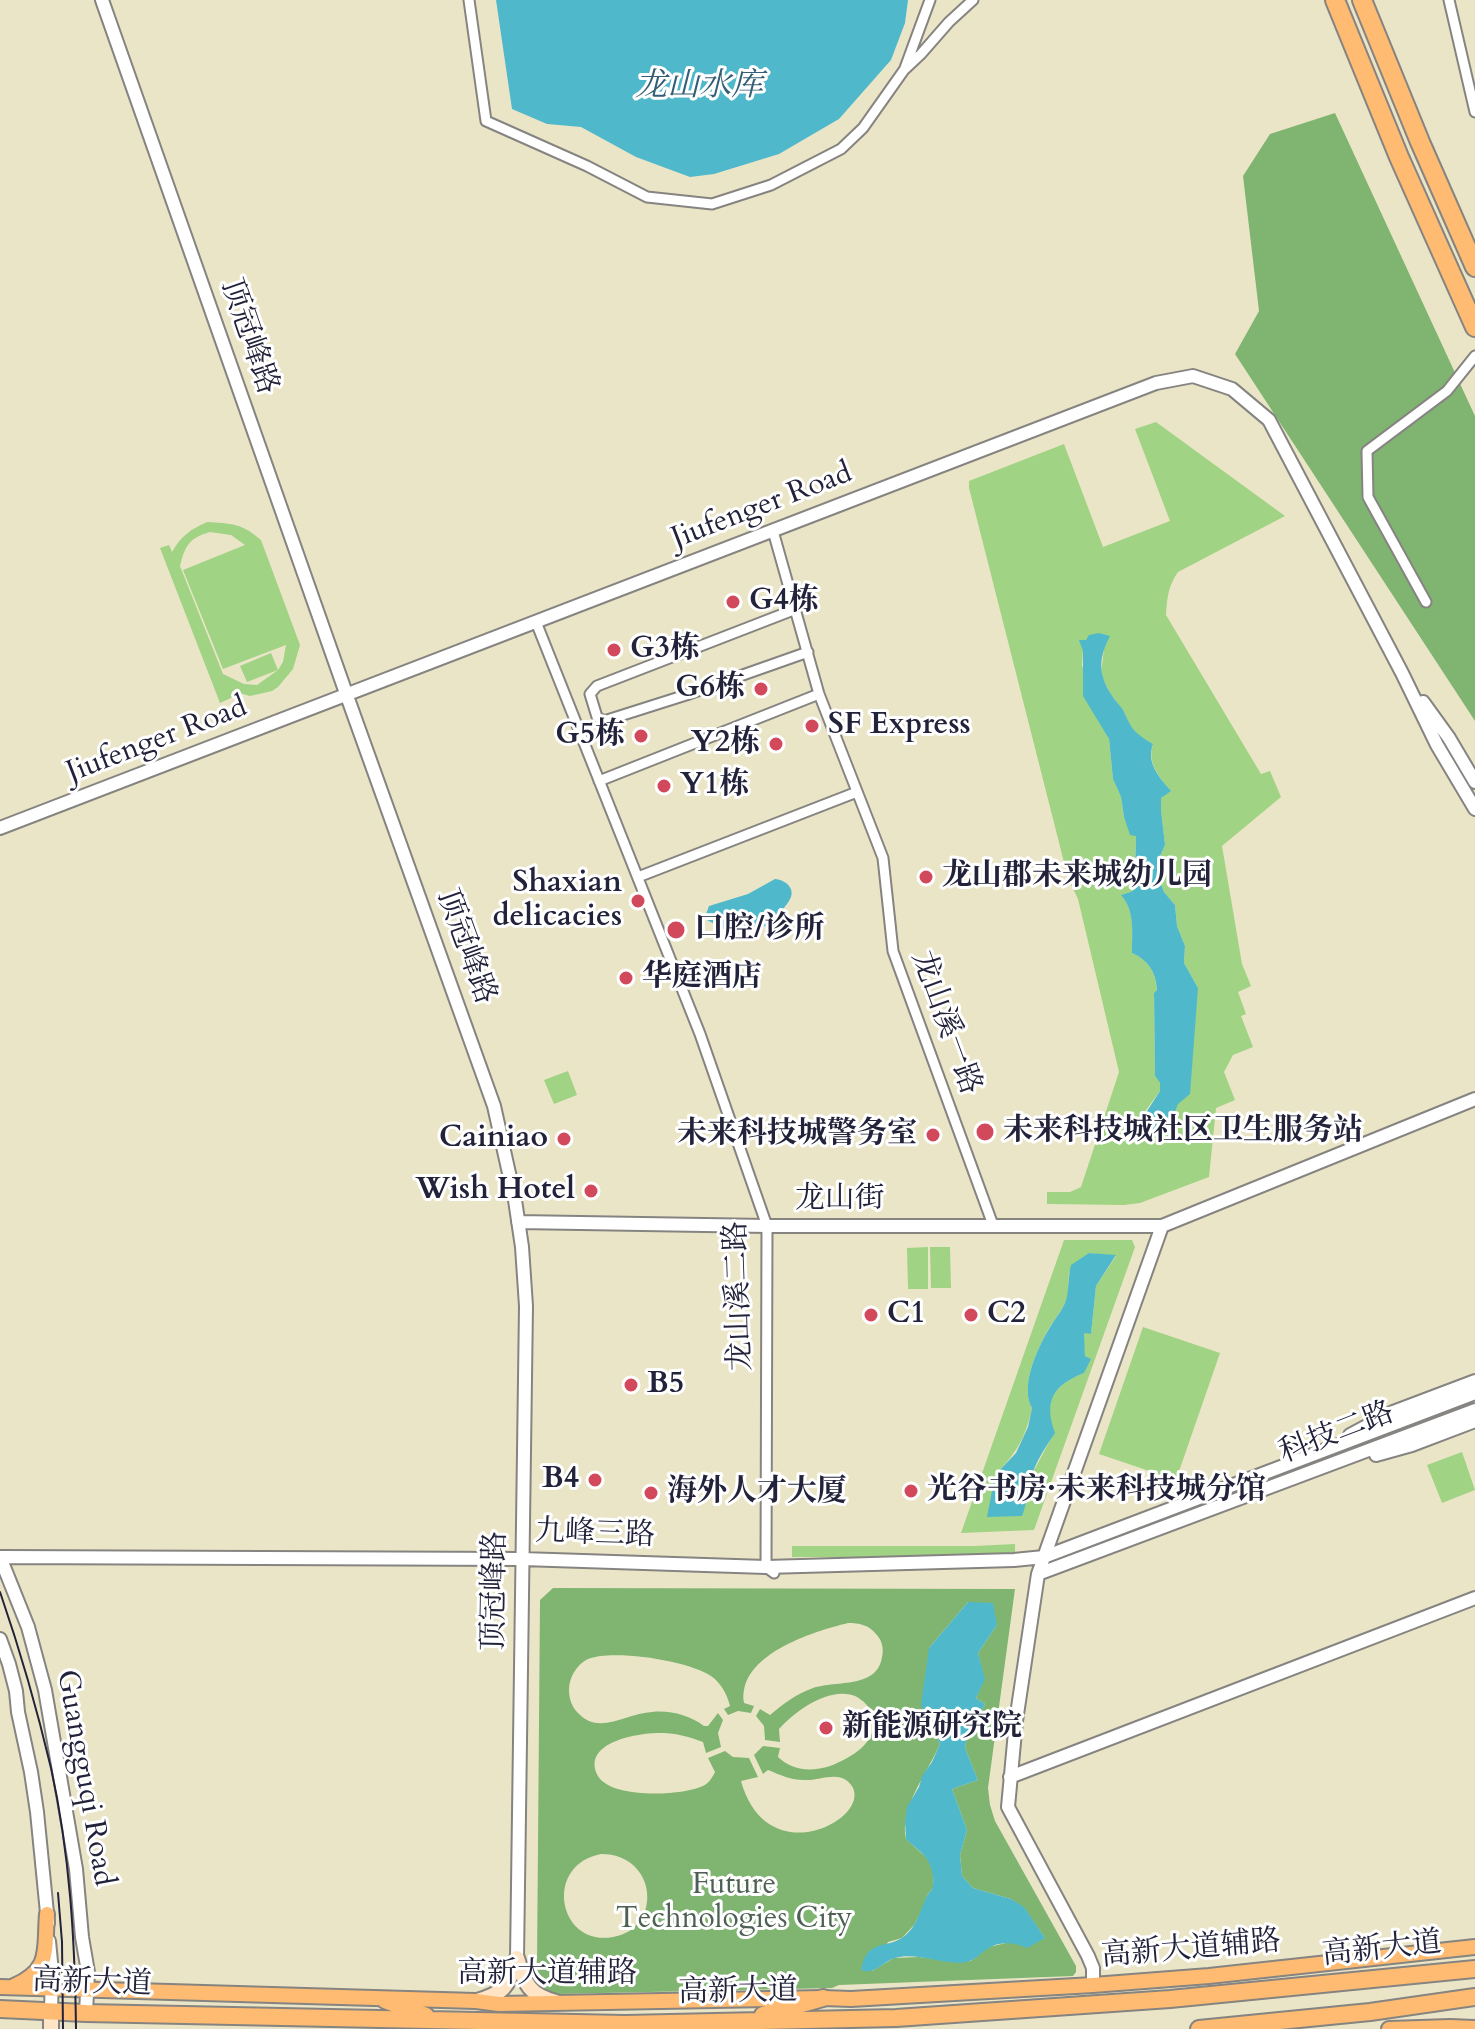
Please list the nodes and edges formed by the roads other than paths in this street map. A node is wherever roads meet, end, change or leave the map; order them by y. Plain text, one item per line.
1 (102, 0) edge
2 (469, 0) edge
3 (930, 0) edge
4 (973, 0) edge
5 (1335, 0) edge
6 (1362, 0) edge
7 (1449, 0) edge
8 (904, 70) junction
9 (1475, 112) edge
10 (1475, 267) edge
11 (1474, 325) edge
12 (1475, 356) edge
13 (773, 531) junction
14 (1426, 602) dead end
15 (796, 609) junction
16 (536, 622) junction
17 (808, 652) junction
18 (1402, 673) junction
19 (819, 694) junction
20 (347, 696) junction
21 (599, 781) junction
22 (1475, 782) edge
23 (857, 792) junction
24 (1475, 809) edge
25 (0, 828) edge
26 (638, 877) junction
27 (1475, 1099) edge
28 (518, 1222) junction
29 (993, 1225) junction
30 (767, 1226) junction
31 (1162, 1226) junction
32 (1475, 1381) edge
33 (1475, 1393) edge
34 (1475, 1410) edge
35 (1475, 1421) edge
36 (1331, 1447) junction
37 (1337, 1462) junction
38 (0, 1557) edge
39 (1044, 1557) junction
40 (522, 1559) junction
41 (770, 1570) junction
42 (1038, 1574) junction
43 (1475, 1598) edge
44 (0, 1639) edge
45 (1010, 1777) junction
46 (47, 1914) junction
47 (1475, 1947) edge
48 (517, 1958) junction
49 (1475, 1969) edge
50 (1209, 1976) junction
51 (1093, 1985) junction
52 (1283, 1987) junction
53 (5, 1988) edge
54 (52, 1989) junction
55 (87, 1990) junction
56 (1475, 1997) edge
57 (823, 1998) junction
58 (385, 2000) junction
59 (476, 2001) junction
60 (556, 2002) junction
61 (1475, 2006) edge
62 (0, 2009) edge
63 (51, 2011) junction
64 (1310, 2018) junction
65 (86, 2021) edge
66 (439, 2021) junction
67 (739, 2021) junction
68 (201, 2022) edge
69 (896, 2023) edge
70 (1475, 2028) edge
71 (51, 2029) edge
72 (1199, 2029) edge
73 (1389, 2029) edge

1 - 20 street, 顶冠峰路
2 - 8 street
3 - 8 street
4 - 8 street
5 - 11 highway
6 - 10 highway
7 - 9 street
12 - 14 street
13 - 15 street, 龙山溪一路
13 - 16 street, Jiufenger Road
13 - 18 street, Jiufenger Road
15 - 17 street, 龙山溪一路
15 - 17 street
16 - 20 street, Jiufenger Road
16 - 21 street, 龙山溪二路
17 - 19 street, 龙山溪一路
18 - 22 street
18 - 24 street
19 - 21 street
19 - 23 street, 龙山溪一路
20 - 25 street, Jiufenger Road
20 - 28 street, 顶冠峰路
21 - 26 street, 龙山溪二路
23 - 26 street
23 - 29 street, 龙山溪一路
26 - 30 street, 龙山溪二路
27 - 31 street
28 - 30 street, 龙山街
28 - 40 street, 顶冠峰路
29 - 30 street, 龙山街
29 - 31 street, 龙山街
30 - 41 street, 龙山溪二路
31 - 39 street
32 - 36 street
33 - 36 street, 科技二路
34 - 37 street, 科技二路
35 - 37 street
36 - 39 street, 科技二路
37 - 42 street, 科技二路
38 - 40 street, 九峰三路
38 - 55 street, Guangguqi Road
39 - 41 street, 九峰三路
39 - 42 street
40 - 41 street, 九峰三路
40 - 48 street, 顶冠峰路
42 - 45 street
43 - 45 street
44 - 46 street, Guangguqi Road
45 - 51 street
46 - 53 main road
46 - 54 street, Guangguqi Road
47 - 50 main road, 高新大道辅路
48 - 59 main road
48 - 60 main road
49 - 52 highway, 高新大道
50 - 51 main road, 高新大道辅路
50 - 52 main road
51 - 57 main road, 高新大道辅路
52 - 69 highway, 高新大道
53 - 54 main road, 高新大道辅路
54 - 55 main road, 高新大道辅路
54 - 63 street, Guangguqi Road
55 - 58 main road, 高新大道辅路
55 - 65 street, Guangguqi Road
56 - 64 highway, 高新大道
57 - 60 main road, 高新大道辅路
57 - 67 highway
58 - 59 main road, 高新大道辅路
58 - 66 highway
59 - 60 main road, 高新大道辅路
61 - 64 highway
62 - 63 highway, 高新大道
63 - 65 highway, 高新大道
63 - 71 main road
64 - 72 highway, 高新大道
65 - 68 highway, 高新大道
66 - 67 highway, 高新大道
66 - 68 highway, 高新大道
67 - 69 highway, 高新大道
70 - 73 main road

